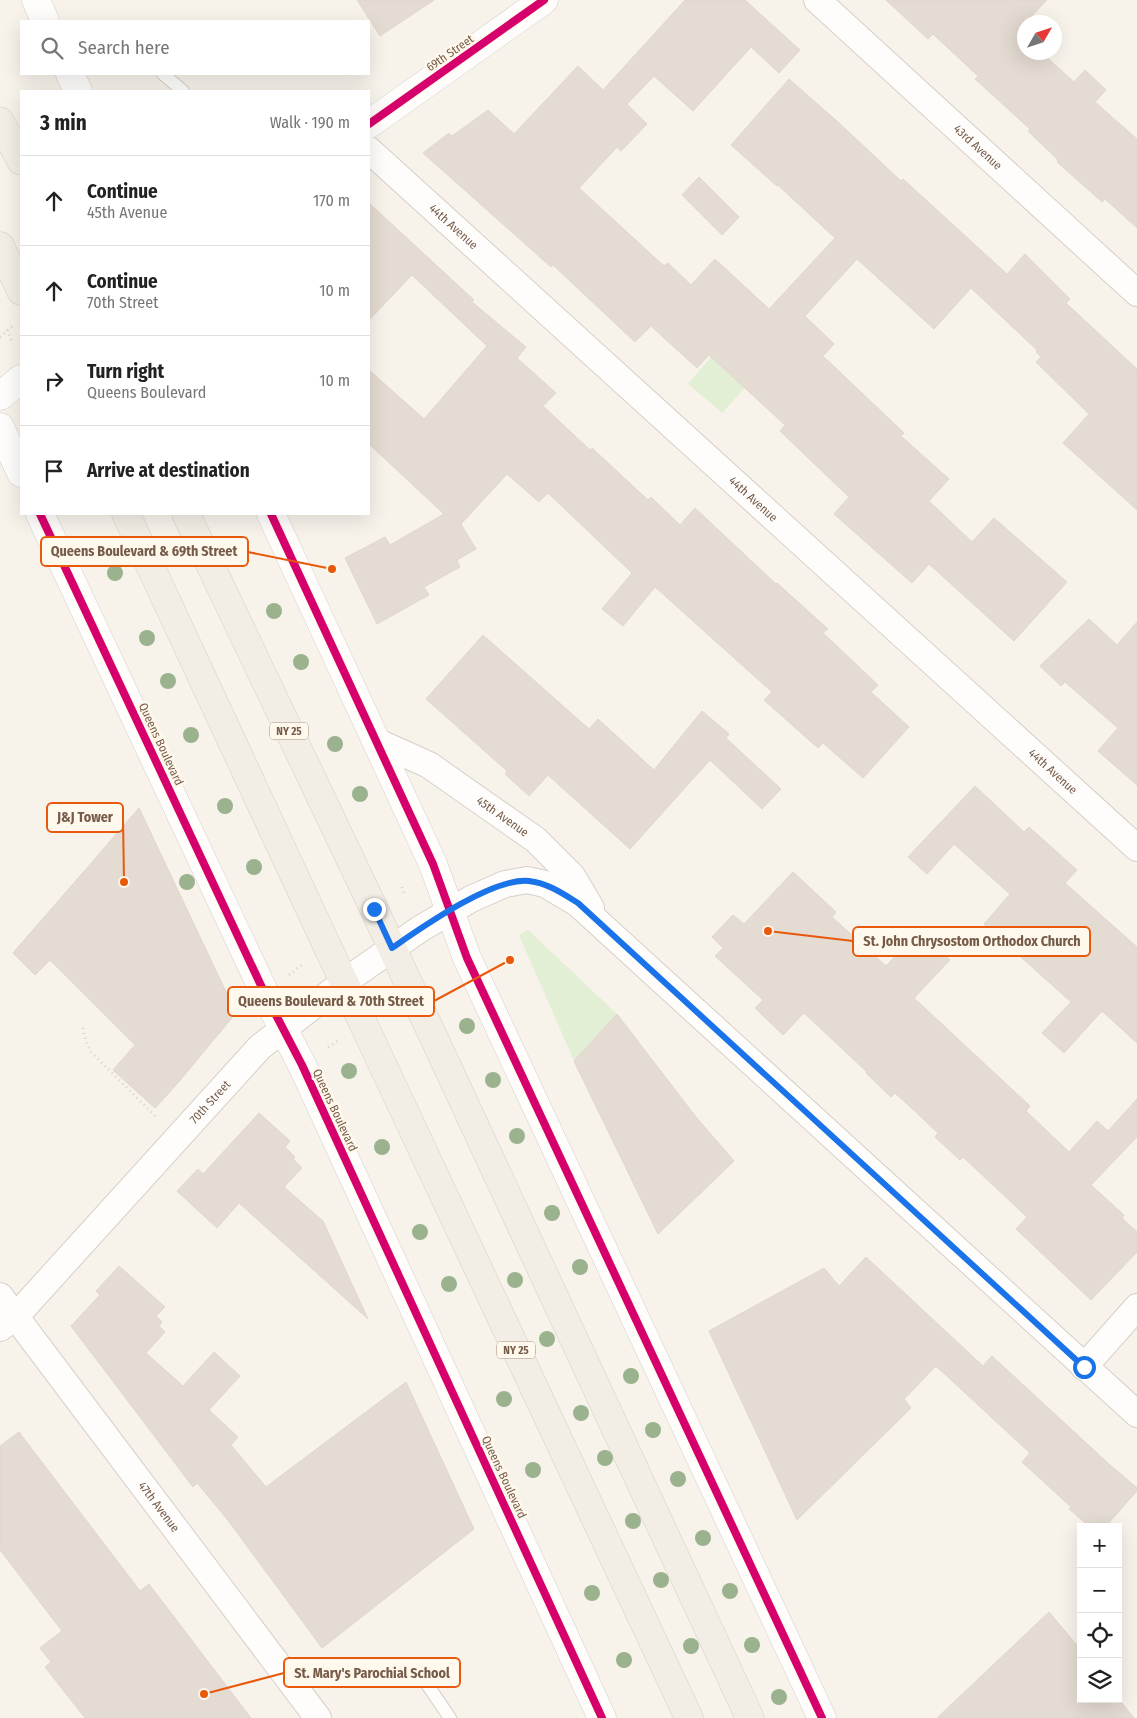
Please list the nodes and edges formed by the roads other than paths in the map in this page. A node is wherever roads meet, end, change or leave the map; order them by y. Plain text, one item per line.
1 (36, 0) edge
2 (544, 0) edge
3 (817, 0) edge
4 (46, 20) edge
5 (70, 75) edge
6 (165, 75) edge
7 (78, 90) edge
8 (182, 90) edge
9 (0, 120) edge
10 (370, 123) edge
11 (370, 151) edge
12 (20, 160) edge
13 (0, 246) edge
14 (20, 289) edge
15 (1137, 293) edge
16 (20, 380) edge
17 (0, 396) edge
18 (0, 427) edge
19 (20, 471) edge
20 (40, 515) edge
21 (126, 515) edge
22 (186, 515) edge
23 (271, 515) edge
24 (376, 741) junction
25 (1137, 848) edge
26 (450, 911) junction
27 (601, 924) junction
28 (392, 948) junction
29 (344, 982) junction
30 (283, 1029) junction
31 (1137, 1307) edge
32 (5, 1313) edge
33 (1084, 1367) junction
34 (1137, 1414) edge
35 (414, 1664) dead end
36 (318, 1718) edge
37 (450, 1718) edge
38 (602, 1718) edge
39 (689, 1718) edge
40 (750, 1718) edge
41 (822, 1718) edge

1 - 4 street
2 - 10 street, 69th Street
3 - 15 street, 43rd Avenue
5 - 7 street
6 - 8 lane
9 - 12 main road
11 - 25 street, 44th Avenue
13 - 14 main road
16 - 17 street
18 - 19 street
20 - 30 street, Queens Boulevard
21 - 29 main road, NY 25
22 - 28 main road, NY 25
23 - 24 street
24 - 26 street
24 - 27 street, 45th Avenue
26 - 27 street, 45th Avenue
26 - 28 street, 70th Street
26 - 41 street
27 - 33 street, 45th Avenue
28 - 29 street, 70th Street
28 - 40 main road, NY 25
29 - 30 street, 70th Street
29 - 39 main road, NY 25
30 - 32 street, 70th Street
30 - 38 street, Queens Boulevard
31 - 33 street
32 - 36 street, 47th Avenue
33 - 34 street, 45th Avenue
35 - 37 lane

